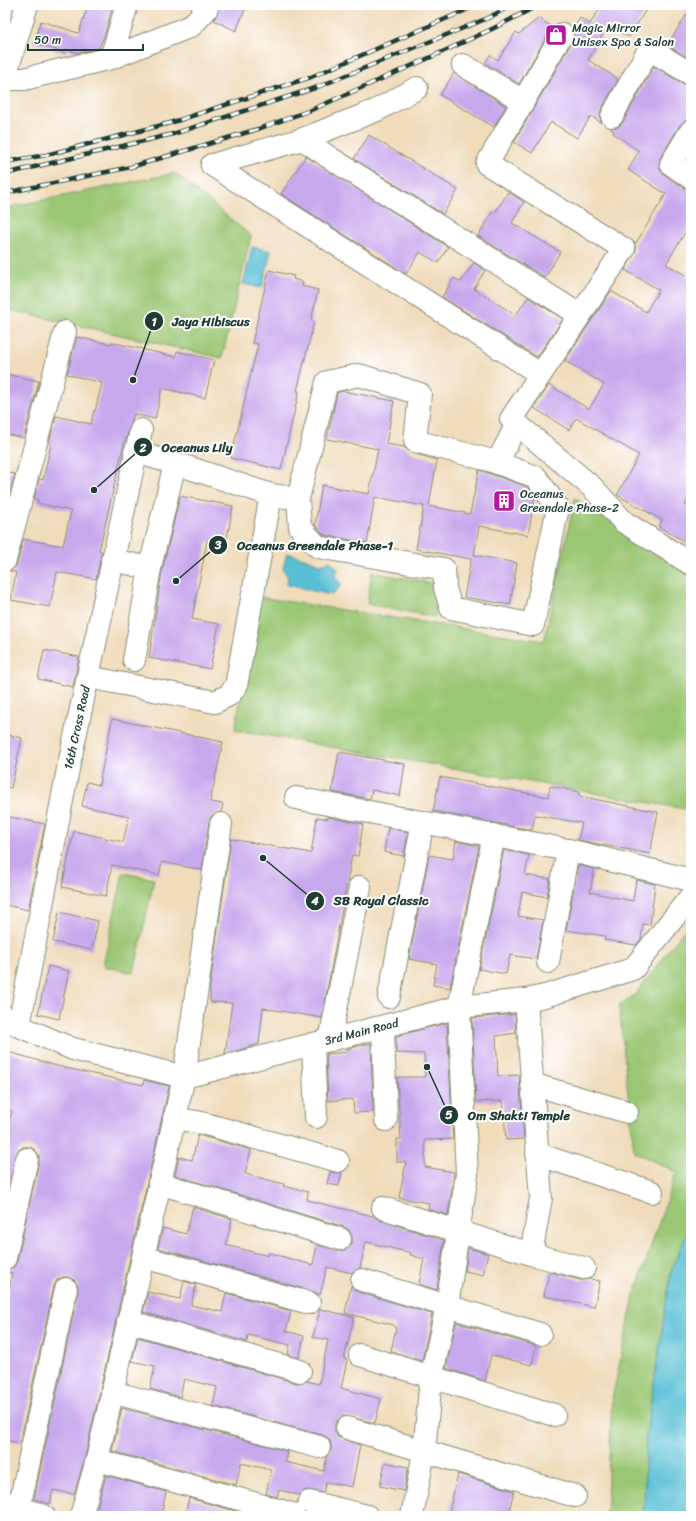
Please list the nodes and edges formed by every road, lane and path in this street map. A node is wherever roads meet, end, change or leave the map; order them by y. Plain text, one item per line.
1 (27, 5) edge
2 (127, 5) edge
3 (208, 5) edge
4 (562, 34) dead end
5 (112, 58) junction
6 (463, 65) dead end
7 (691, 74) edge
8 (5, 76) edge
9 (5, 79) edge
10 (416, 88) dead end
11 (523, 101) junction
12 (612, 116) dead end
13 (691, 131) edge
14 (303, 139) junction
15 (691, 178) edge
16 (580, 315) junction
17 (65, 332) dead end
18 (540, 374) junction
19 (517, 424) junction
20 (141, 430) dead end
21 (135, 452) junction
22 (175, 463) junction
23 (497, 464) junction
24 (271, 495) junction
25 (298, 499) junction
26 (5, 560) edge
27 (112, 560) junction
28 (691, 564) edge
29 (150, 568) junction
30 (134, 660) dead end
31 (88, 677) junction
32 (296, 798) dead end
33 (423, 822) junction
34 (221, 824) dead end
35 (494, 835) junction
36 (568, 850) junction
37 (691, 880) edge
38 (360, 887) dead end
39 (691, 896) edge
40 (548, 962) dead end
41 (389, 997) dead end
42 (526, 1000) junction
43 (459, 1007) junction
44 (12, 1021) edge
45 (383, 1027) junction
46 (321, 1042) junction
47 (184, 1077) junction
48 (532, 1084) junction
49 (626, 1112) dead end
50 (316, 1117) dead end
51 (174, 1118) junction
52 (386, 1120) dead end
53 (537, 1154) junction
54 (27, 1159) dead end
55 (338, 1161) dead end
56 (159, 1183) junction
57 (652, 1192) dead end
58 (383, 1208) dead end
59 (458, 1231) junction
60 (340, 1239) dead end
61 (531, 1254) junction
62 (143, 1256) junction
63 (5, 1258) edge
64 (584, 1268) dead end
65 (362, 1280) dead end
66 (66, 1289) dead end
67 (310, 1303) dead end
68 (447, 1306) junction
69 (128, 1321) junction
70 (540, 1334) dead end
71 (360, 1355) dead end
72 (300, 1371) dead end
73 (431, 1378) junction
74 (112, 1392) junction
75 (554, 1415) dead end
76 (347, 1428) dead end
77 (319, 1447) dead end
78 (424, 1452) junction
79 (97, 1460) junction
80 (575, 1496) dead end
81 (12, 1505) edge
82 (44, 1516) edge
83 (81, 1516) edge
84 (367, 1516) edge
85 (412, 1516) edge

1 - 8 street
2 - 5 street
3 - 5 street
4 - 11 street
5 - 9 street
6 - 11 street
7 - 12 street
10 - 14 street
11 - 16 street
13 - 15 street
14 - 16 street
14 - 18 street
16 - 18 street
17 - 26 street
18 - 19 street
19 - 23 street
19 - 28 street
20 - 21 street, 16th Cross Road
21 - 22 street
21 - 27 street, 16th Cross Road
22 - 24 street
22 - 29 street
23 - 25 street
23 - 25 street
24 - 25 street
24 - 31 street
27 - 29 street
27 - 31 street, 16th Cross Road
29 - 30 street
31 - 44 street, 16th Cross Road
32 - 33 street
33 - 35 street
33 - 41 street
34 - 47 street
35 - 36 street
35 - 43 street
36 - 37 street
36 - 40 street
38 - 46 street
39 - 42 street, 3rd Main Road
42 - 43 street, 3rd Main Road
42 - 48 street
43 - 45 street, 3rd Main Road
43 - 59 street
44 - 47 street, 3rd Main Road
45 - 46 street, 3rd Main Road
45 - 52 street
46 - 47 street, 3rd Main Road
46 - 50 street
47 - 51 street
48 - 49 street
48 - 53 street
51 - 55 street
51 - 56 street
53 - 57 street
53 - 61 street
54 - 63 street
56 - 60 street
56 - 62 street
58 - 59 street
59 - 61 street
59 - 68 street
61 - 64 street
62 - 67 street
62 - 69 street
65 - 68 street
66 - 81 street
68 - 70 street
68 - 73 street
69 - 72 street
69 - 74 street
71 - 73 street
73 - 75 street
73 - 78 street
74 - 77 street
74 - 79 street
76 - 78 street
78 - 80 street
78 - 85 street
79 - 83 street
79 - 84 street
81 - 82 street

